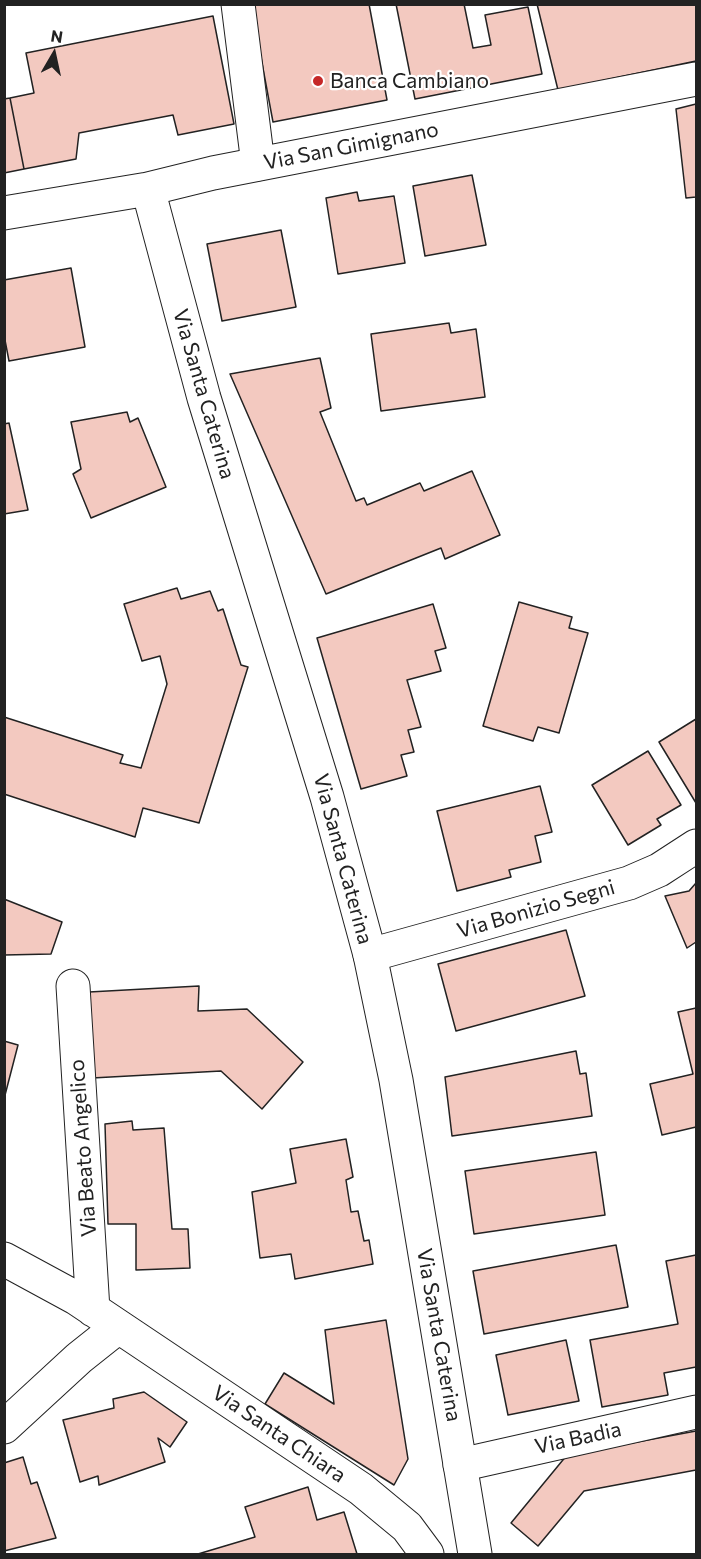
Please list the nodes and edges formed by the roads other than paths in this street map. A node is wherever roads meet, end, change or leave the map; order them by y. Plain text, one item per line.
1 (238, 4) edge
2 (696, 79) edge
3 (258, 164) junction
4 (148, 189) junction
5 (4, 213) edge
6 (696, 846) edge
7 (370, 956) junction
8 (73, 986) dead end
9 (4, 1259) edge
10 (106, 1318) junction
11 (696, 1412) edge
12 (4, 1427) edge
13 (460, 1465) junction
14 (474, 1550) edge
15 (428, 1554) edge

1 - 3 main road
2 - 3 main road, Via San Gimignano
3 - 4 main road, Via San Gimignano
4 - 5 main road, Via San Gimignano
4 - 7 main road, Via Santa Caterina
6 - 7 main road, Via Bonizio Segni
7 - 13 main road, Via Santa Caterina
8 - 10 main road, Via Beato Angelico
9 - 10 main road
10 - 12 main road
10 - 15 main road, Via Santa Chiara
11 - 13 main road, Via Badia
13 - 14 main road, Via Santa Caterina
14 - 15 main road

